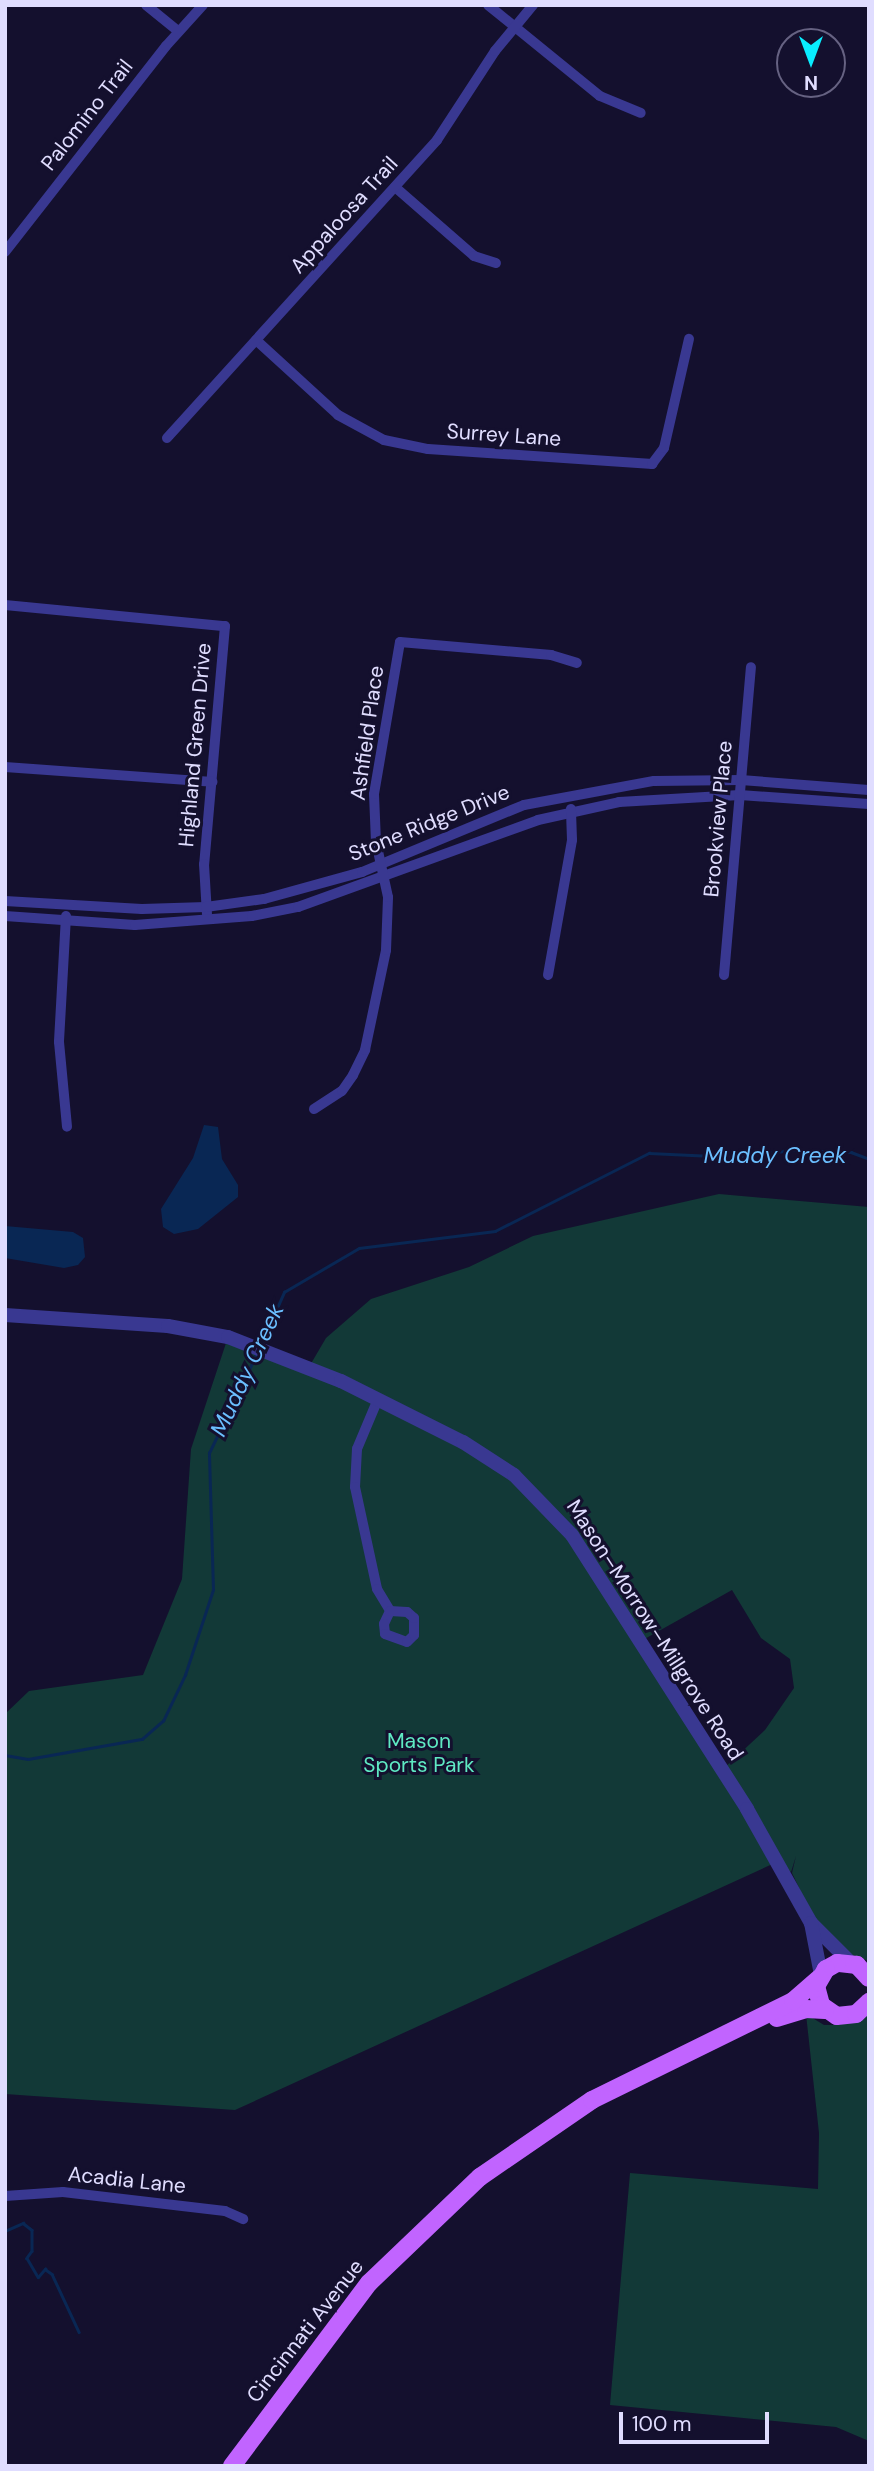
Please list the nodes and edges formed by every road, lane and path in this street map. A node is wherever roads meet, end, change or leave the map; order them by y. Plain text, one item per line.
1 (146, 5) edge
2 (203, 5) edge
3 (488, 5) edge
4 (533, 5) edge
5 (515, 25) junction
6 (178, 31) junction
7 (641, 113) dead end
8 (396, 187) junction
9 (5, 252) edge
10 (496, 263) dead end
11 (689, 339) dead end
12 (256, 340) junction
13 (167, 438) dead end
14 (5, 606) edge
15 (577, 663) dead end
16 (751, 667) dead end
17 (5, 767) edge
18 (741, 780) junction
19 (212, 782) junction
20 (869, 790) edge
21 (740, 795) junction
22 (568, 796) junction
23 (869, 804) edge
24 (572, 813) junction
25 (381, 864) junction
26 (384, 877) junction
27 (5, 901) edge
28 (67, 906) junction
29 (206, 907) junction
30 (5, 916) edge
31 (209, 920) junction
32 (65, 921) junction
33 (548, 975) dead end
34 (724, 975) dead end
35 (314, 1109) dead end
36 (67, 1127) dead end
37 (5, 1315) edge
38 (378, 1399) junction
39 (390, 1611) dead end
40 (811, 1923) junction
41 (862, 1969) edge
42 (820, 1976) junction
43 (869, 2002) edge
44 (825, 2010) junction
45 (737, 2029) junction
46 (5, 2196) edge
47 (243, 2219) dead end
48 (232, 2466) edge

1 - 6 street
2 - 6 street, Palomino Trail
3 - 5 street
4 - 5 street, Appaloosa Trail
5 - 7 street
5 - 8 street, Appaloosa Trail
6 - 9 street, Palomino Trail
8 - 10 street
8 - 12 street, Appaloosa Trail
11 - 12 street, Surrey Lane
12 - 13 street, Appaloosa Trail
14 - 19 street, Highland Green Drive
15 - 25 street, Ashfield Place
16 - 18 street, Brookview Place
17 - 19 street
18 - 20 street, Stone Ridge Drive
18 - 21 street, Brookview Place
18 - 22 street, Stone Ridge Drive
19 - 29 street, Highland Green Drive
21 - 23 street, Stone Ridge Drive
21 - 24 street, Stone Ridge Drive
21 - 34 street, Brookview Place
22 - 24 street
22 - 25 street, Stone Ridge Drive
24 - 26 street, Stone Ridge Drive
24 - 33 street
25 - 26 street, Ashfield Place
25 - 29 street, Stone Ridge Drive
26 - 31 street, Stone Ridge Drive
26 - 35 street, Ashfield Place
27 - 28 street, Stone Ridge Drive
28 - 29 street, Stone Ridge Drive
28 - 32 street
29 - 31 street, Highland Green Drive
30 - 32 street, Stone Ridge Drive
31 - 32 street, Stone Ridge Drive
32 - 36 street
37 - 38 street, Mason–Morrow–Millgrove Road
38 - 39 street
38 - 40 street, Mason–Morrow–Millgrove Road
40 - 41 street, Mason–Morrow–Millgrove Road
40 - 42 street, Mason–Morrow–Millgrove Road
41 - 42 main road, Cincinnati Avenue
42 - 44 main road
42 - 45 main road, Cincinnati Avenue
43 - 44 main road, Cincinnati Avenue
44 - 45 main road, Cincinnati Avenue
45 - 48 main road, Cincinnati Avenue
46 - 47 street, Acadia Lane

